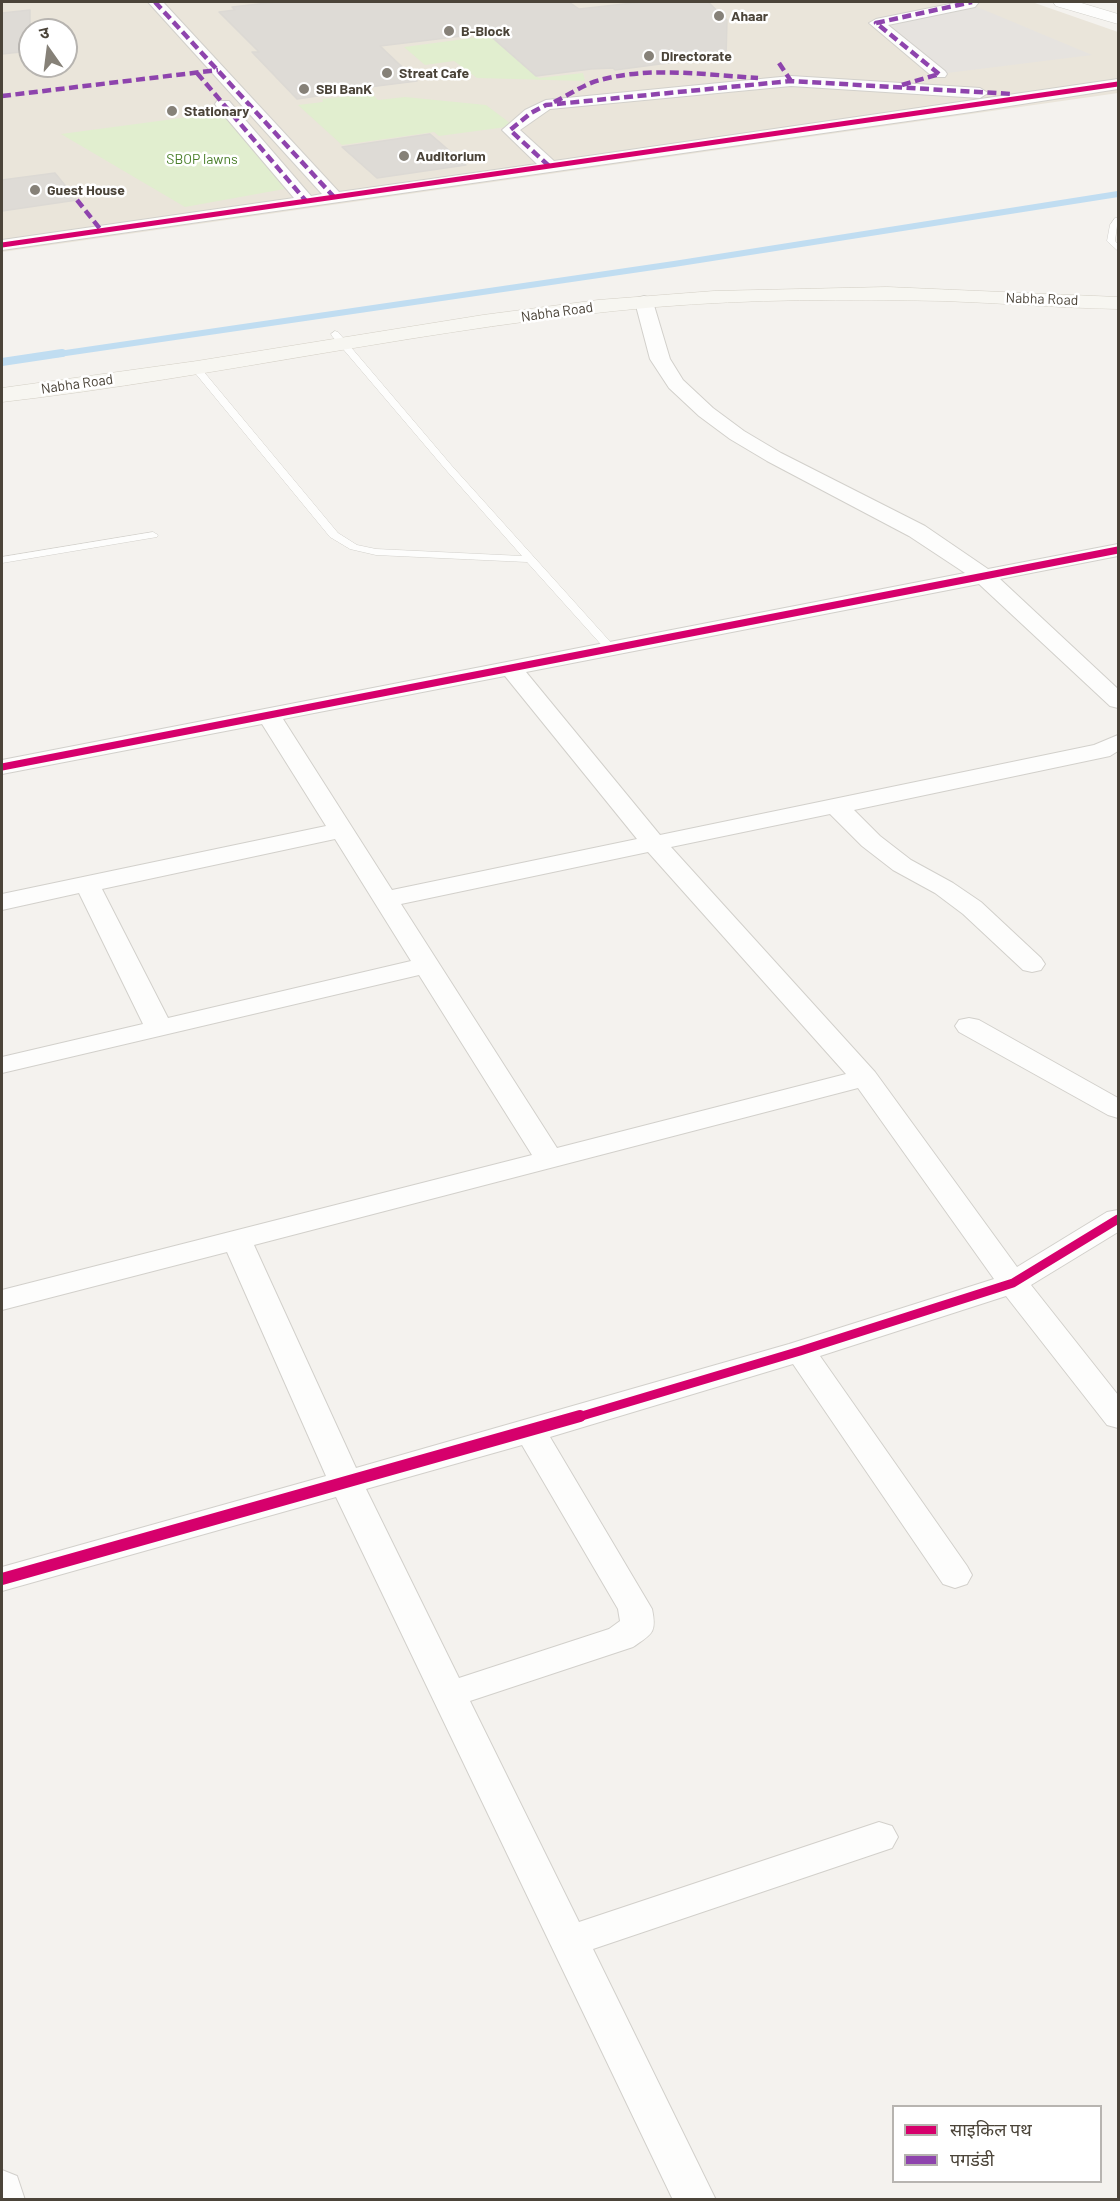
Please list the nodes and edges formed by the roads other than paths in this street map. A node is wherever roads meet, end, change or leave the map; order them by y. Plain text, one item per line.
1 (155, 2) edge
2 (972, 2) edge
3 (1062, 2) edge
4 (1095, 2) edge
5 (1119, 9) edge
6 (1119, 19) edge
7 (779, 63) dead end
8 (218, 70) junction
9 (791, 81) junction
10 (1119, 84) edge
11 (893, 88) junction
12 (969, 100) junction
13 (549, 166) junction
14 (333, 197) junction
15 (306, 201) junction
16 (1119, 220) edge
17 (2, 245) edge
18 (1119, 248) edge
19 (1119, 291) edge
20 (644, 302) junction
21 (1119, 303) edge
22 (340, 338) junction
23 (196, 368) junction
24 (2, 384) edge
25 (2, 395) edge
26 (153, 535) dead end
27 (1119, 550) edge
28 (530, 559) junction
29 (2, 560) edge
30 (984, 576) junction
31 (610, 648) junction
32 (511, 668) junction
33 (1119, 701) edge
34 (268, 714) junction
35 (1119, 742) edge
36 (2, 767) edge
37 (836, 806) junction
38 (342, 830) junction
39 (654, 844) junction
40 (87, 884) junction
41 (385, 899) junction
42 (2, 902) edge
43 (1032, 964) dead end
44 (427, 965) junction
45 (969, 1026) dead end
46 (159, 1028) junction
47 (2, 1065) edge
48 (865, 1078) junction
49 (1119, 1109) edge
50 (550, 1160) junction
51 (1119, 1219) edge
52 (237, 1241) junction
53 (1013, 1283) junction
54 (2, 1300) edge
55 (800, 1351) junction
56 (1119, 1417) edge
57 (530, 1431) junction
58 (346, 1482) junction
59 (955, 1575) dead end
60 (2, 1579) edge
61 (448, 1695) junction
62 (879, 1838) dead end
63 (569, 1941) junction
64 (2, 2189) edge
65 (4, 2199) edge
66 (695, 2199) edge

1 - 8 street
2 - 11 street
3 - 6 street
4 - 5 street
7 - 9 street
8 - 14 street
8 - 15 street
9 - 11 street
9 - 13 street
10 - 12 street
11 - 12 street
12 - 13 street
13 - 14 street
14 - 15 street
15 - 17 street
16 - 18 lane
19 - 22 main road, Nabha Road
20 - 21 main road, Nabha Road
20 - 22 main road, Nabha Road
20 - 30 street
22 - 23 main road, Nabha Road
22 - 24 main road, Nabha Road
22 - 28 lane
23 - 25 main road, Nabha Road
23 - 28 lane
26 - 29 lane
27 - 30 street
28 - 31 lane
30 - 31 street
30 - 33 street
31 - 32 street
32 - 34 street
32 - 39 street
34 - 36 street
34 - 38 street
35 - 37 street
37 - 39 street
37 - 43 street
38 - 40 street
38 - 41 street
39 - 41 street
39 - 48 street
40 - 42 street
40 - 46 street
41 - 44 street
44 - 46 street
44 - 50 street
45 - 49 street
46 - 47 street
48 - 50 street
48 - 53 street
50 - 52 street
51 - 53 street
52 - 54 street
52 - 58 street
53 - 55 street
53 - 56 street
55 - 57 street
55 - 59 street
57 - 58 street
57 - 61 street
58 - 60 street
58 - 61 street
61 - 63 street
62 - 63 street
63 - 66 street
64 - 65 street

